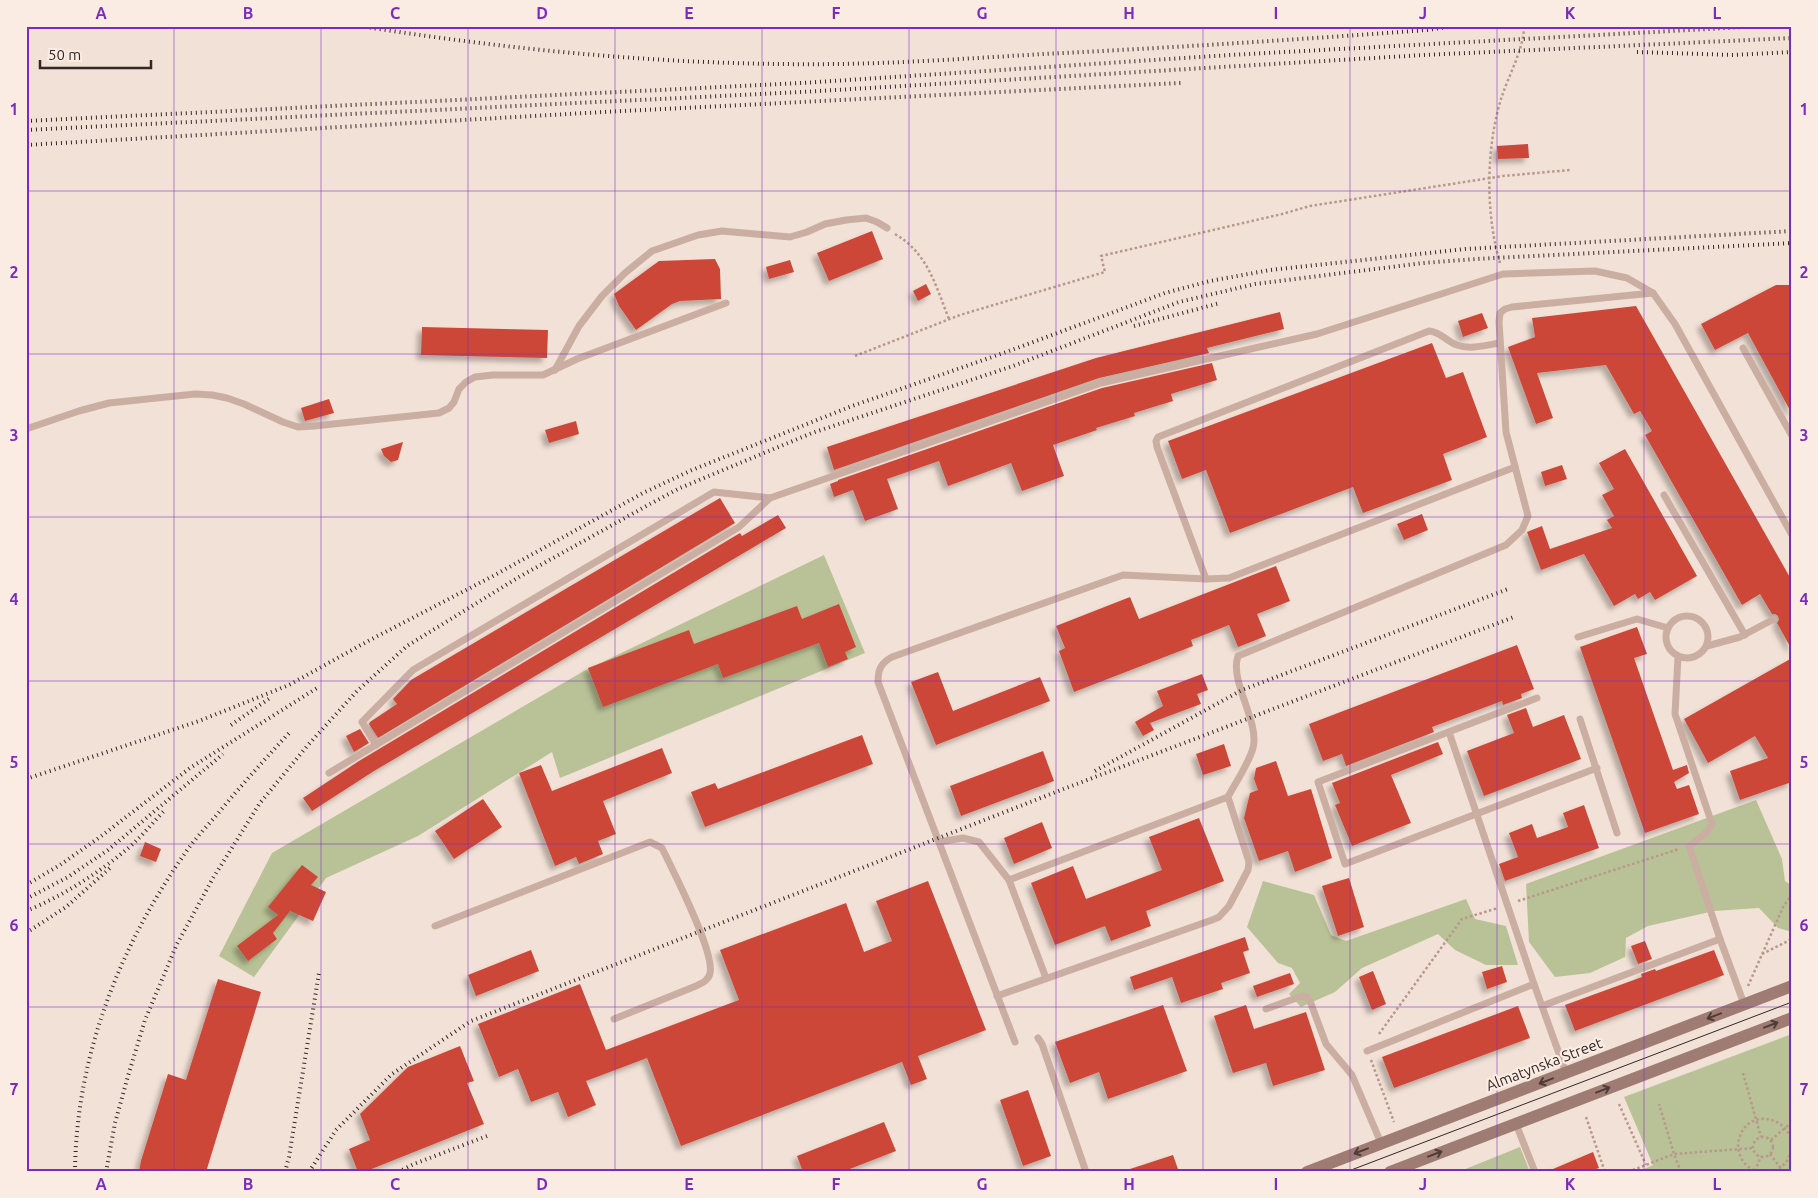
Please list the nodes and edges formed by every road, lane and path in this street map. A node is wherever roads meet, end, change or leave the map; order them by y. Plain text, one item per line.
1 (1524, 26) edge
2 (1570, 170) dead end
3 (1489, 179) junction
4 (887, 228) joint
5 (1503, 274) junction
6 (1653, 293) junction
7 (726, 303) dead end
8 (949, 319) junction
9 (1500, 342) junction
10 (1743, 348) dead end
11 (856, 356) dead end
12 (555, 371) junction
13 (26, 429) edge
14 (1792, 436) edge
15 (1515, 467) junction
16 (1664, 495) dead end
17 (770, 498) junction
18 (1792, 535) edge
19 (1206, 579) junction
20 (1774, 619) dead end
21 (1668, 628) junction
22 (1745, 635) junction
23 (1578, 637) dead end
24 (1707, 646) junction
25 (1678, 657) junction
26 (1537, 698) dead end
27 (1580, 719) dead end
28 (1449, 732) junction
29 (376, 745) junction
30 (1597, 768) junction
31 (329, 773) dead end
32 (1228, 797) junction
33 (1618, 833) dead end
34 (939, 842) junction
35 (1009, 880) junction
36 (1792, 895) edge
37 (435, 926) dead end
38 (1720, 939) junction
39 (1792, 939) edge
40 (1762, 954) junction
41 (1046, 978) junction
42 (1534, 984) junction
43 (1792, 986) edge
44 (1746, 991) dead end
45 (997, 996) junction
46 (1744, 1004) junction
47 (1542, 1006) junction
48 (1266, 1010) dead end
49 (1792, 1018) edge
50 (614, 1019) dead end
51 (1038, 1038) dead end
52 (1015, 1042) dead end
53 (1367, 1051) joint
54 (1792, 1067) edge
55 (1743, 1072) dead end
56 (1566, 1073) junction
57 (1792, 1081) edge
58 (1619, 1104) dead end
59 (1659, 1104) dead end
60 (1586, 1117) dead end
61 (1757, 1120) junction
62 (1394, 1122) dead end
63 (1792, 1122) edge
64 (1516, 1124) junction
65 (1785, 1128) junction
66 (1761, 1137) junction
67 (1771, 1140) junction
68 (1381, 1143) junction
69 (1753, 1148) junction
70 (1738, 1150) junction
71 (1674, 1154) junction
72 (1770, 1154) junction
73 (1761, 1156) junction
74 (1646, 1165) junction
75 (1780, 1168) junction
76 (1086, 1172) edge
77 (1307, 1172) edge
78 (1390, 1172) edge
79 (1535, 1172) edge
80 (1605, 1172) edge
81 (1628, 1172) edge
82 (1681, 1172) edge
83 (1756, 1172) edge
84 (1770, 1172) edge
85 (1784, 1172) edge

1 - 3 path
2 - 3 path
3 - 5 path
3 - 8 path
4 - 8 path
4 - 12 lane
5 - 6 lane
5 - 17 lane
6 - 9 lane
6 - 18 lane
7 - 12 lane
8 - 11 path
9 - 15 lane
9 - 19 lane
10 - 14 lane
12 - 13 lane
15 - 19 lane
15 - 32 lane
16 - 22 lane
17 - 29 lane
17 - 29 lane
19 - 34 lane
20 - 22 lane
21 - 23 lane
21 - 24 lane
21 - 25 lane
22 - 24 lane
24 - 25 lane
25 - 38 lane
26 - 28 lane
27 - 30 lane
28 - 30 lane
28 - 42 lane
29 - 31 lane
30 - 33 lane
32 - 35 lane
32 - 41 lane
34 - 35 lane
34 - 45 lane
35 - 41 lane
36 - 40 path
37 - 50 lane
38 - 46 lane
38 - 47 lane
39 - 40 path
40 - 44 path
41 - 45 lane
42 - 47 lane
42 - 53 lane
43 - 46 street, Almatynska Street
45 - 52 lane
46 -> 56 street, Almatynska Street
47 - 56 lane
48 - 68 lane
64 -> 49 street
51 - 76 lane
53 - 62 path
54 - 57 path
55 - 61 path
56 -> 68 street, Almatynska Street
58 - 74 path
59 - 71 path
60 - 80 path
61 - 65 path
61 - 66 path
61 - 70 path
63 - 65 path
78 -> 64 street
64 - 79 lane
65 - 67 path
65 - 75 path
66 - 67 path
66 - 69 path
67 - 72 path
68 -> 77 street, Almatynska Street
69 - 70 path
69 - 73 path
70 - 71 path
70 - 83 path
71 - 74 path
71 - 82 path
72 - 73 path
72 - 75 path
73 - 83 path
74 - 81 path
75 - 84 path
75 - 85 path

